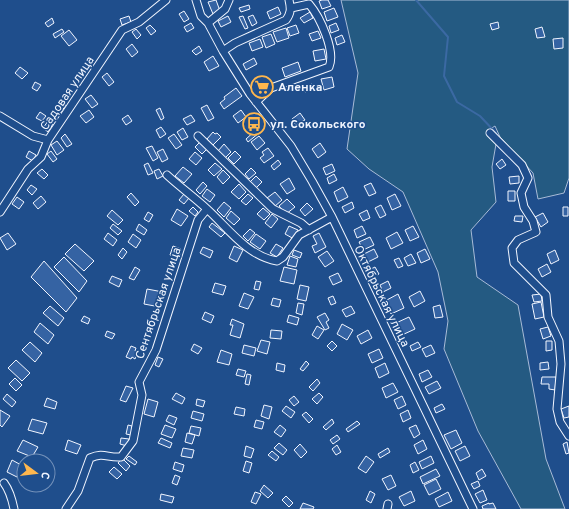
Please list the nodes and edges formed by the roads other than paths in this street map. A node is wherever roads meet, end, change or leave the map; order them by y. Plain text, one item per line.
1 (166, 0) edge
2 (196, 0) edge
3 (229, 0) edge
4 (289, 0) edge
5 (291, 8) junction
6 (208, 23) junction
7 (223, 51) junction
8 (256, 102) junction
9 (0, 116) edge
10 (490, 133) dead end
11 (198, 136) dead end
12 (48, 140) junction
13 (167, 175) dead end
14 (207, 209) junction
15 (0, 212) edge
16 (332, 217) junction
17 (309, 230) junction
18 (569, 436) edge
19 (4, 483) dead end
20 (14, 509) edge
21 (66, 509) edge
22 (473, 509) edge

1 - 12 street, Садовая улица
2 - 6 street, Октябрьская улица
3 - 6 street
4 - 5 street
5 - 7 street
5 - 8 street
6 - 7 street, Октябрьская улица
7 - 8 street, Октябрьская улица
8 - 16 street, Октябрьская улица
9 - 12 street
10 - 18 street
11 - 17 street
12 - 15 street, Садовая улица
13 - 14 street
14 - 17 street
14 - 21 street, Сентябрьская улица
16 - 17 street
16 - 22 street, Октябрьская улица
19 - 20 street

